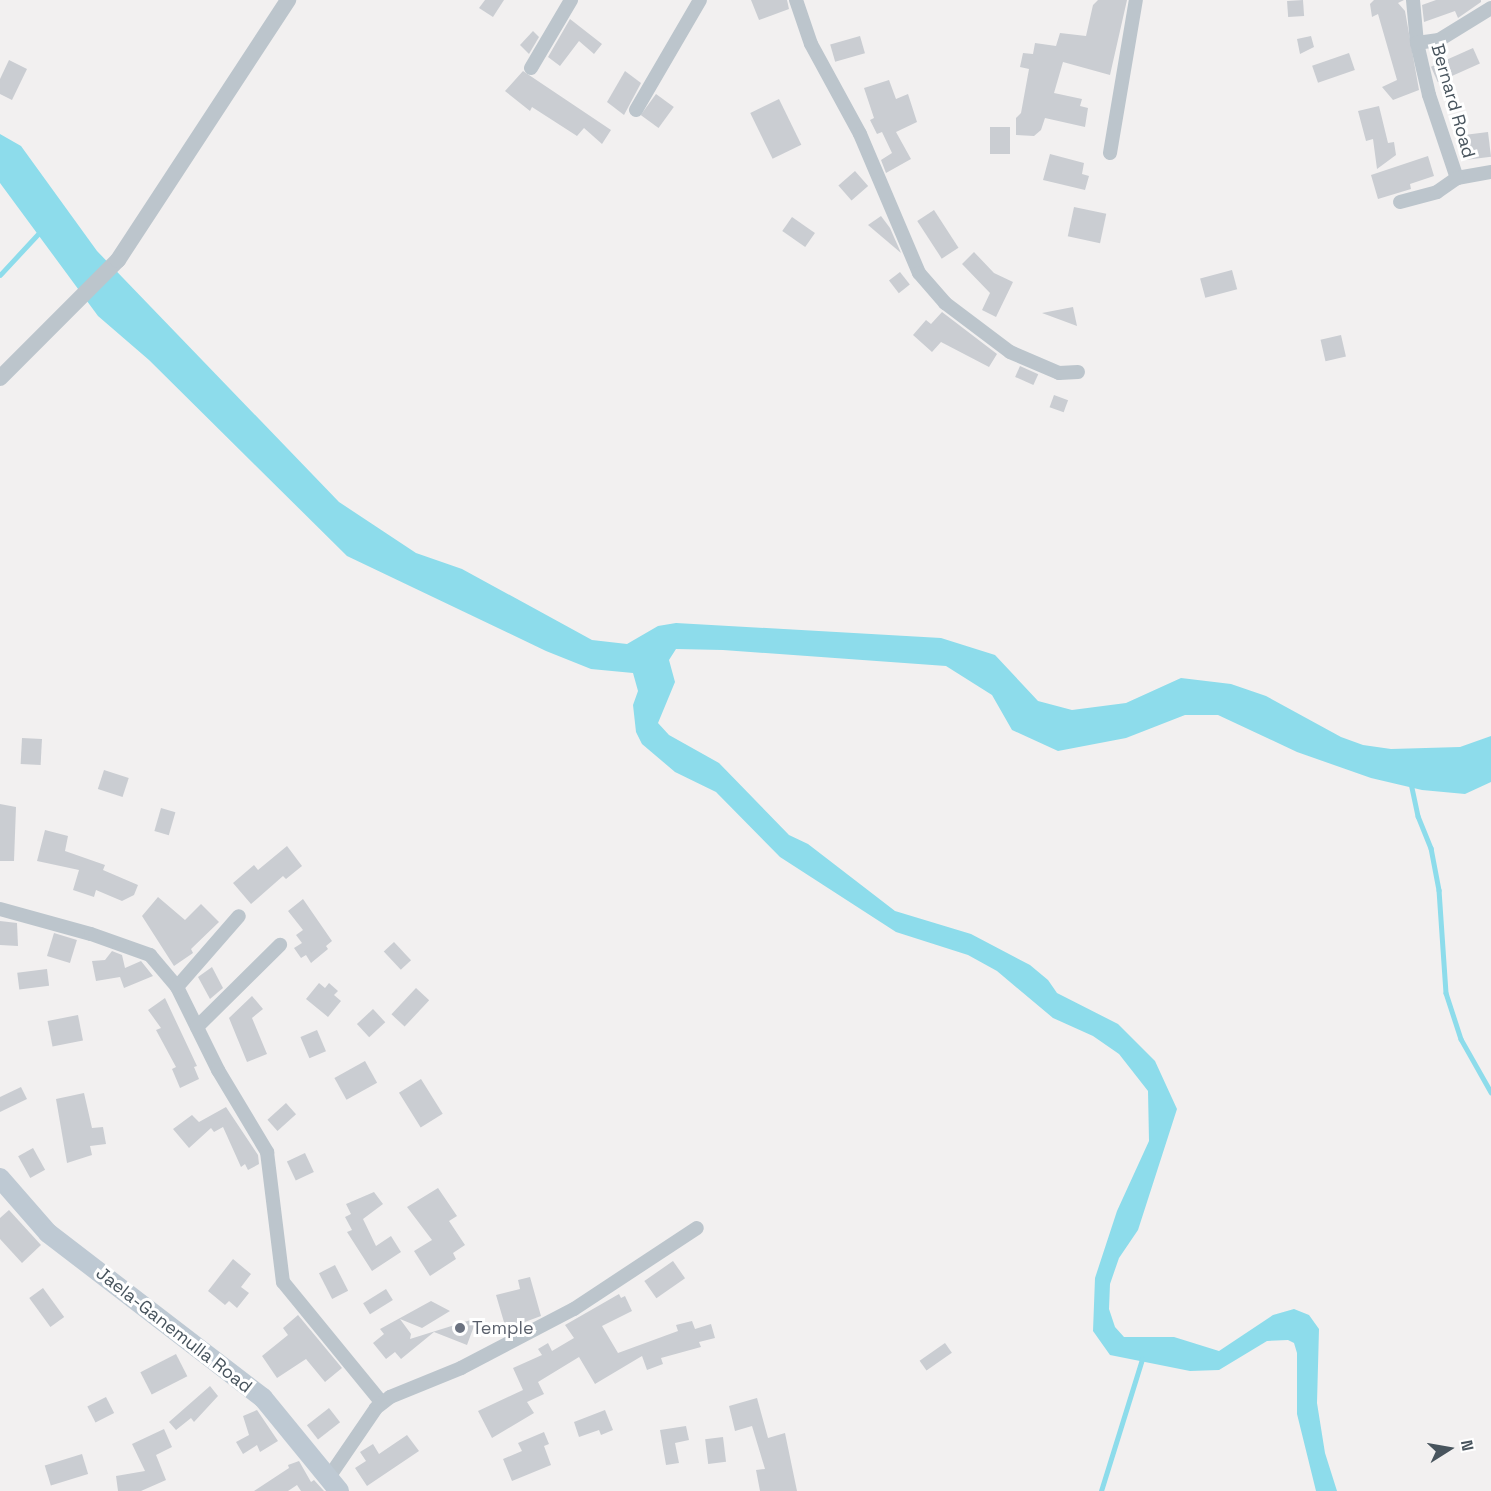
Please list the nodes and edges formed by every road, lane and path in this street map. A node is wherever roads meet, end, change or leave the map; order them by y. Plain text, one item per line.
1 (288, 0) edge
2 (571, 0) edge
3 (700, 0) edge
4 (796, 0) edge
5 (1136, 0) edge
6 (1413, 0) edge
7 (1491, 8) edge
8 (1417, 43) junction
9 (531, 68) dead end
10 (636, 110) dead end
11 (1110, 153) dead end
12 (1491, 172) edge
13 (1457, 178) junction
14 (1400, 202) dead end
15 (1078, 372) dead end
16 (0, 378) edge
17 (0, 909) edge
18 (239, 916) dead end
19 (280, 945) dead end
20 (177, 987) junction
21 (197, 1027) junction
22 (0, 1178) edge
23 (697, 1228) dead end
24 (382, 1403) junction
25 (334, 1484) edge

1 - 16 street
2 - 9 street
3 - 10 street
4 - 15 street
5 - 11 street
6 - 8 street, Bernard Road
7 - 8 street
8 - 13 street, Bernard Road
12 - 13 street, Bernard Road
13 - 14 street
17 - 20 street
18 - 20 street
19 - 21 street
20 - 21 street
21 - 24 street
22 - 25 main road, Jaela-Ganemulla Road
23 - 24 street
24 - 25 street

